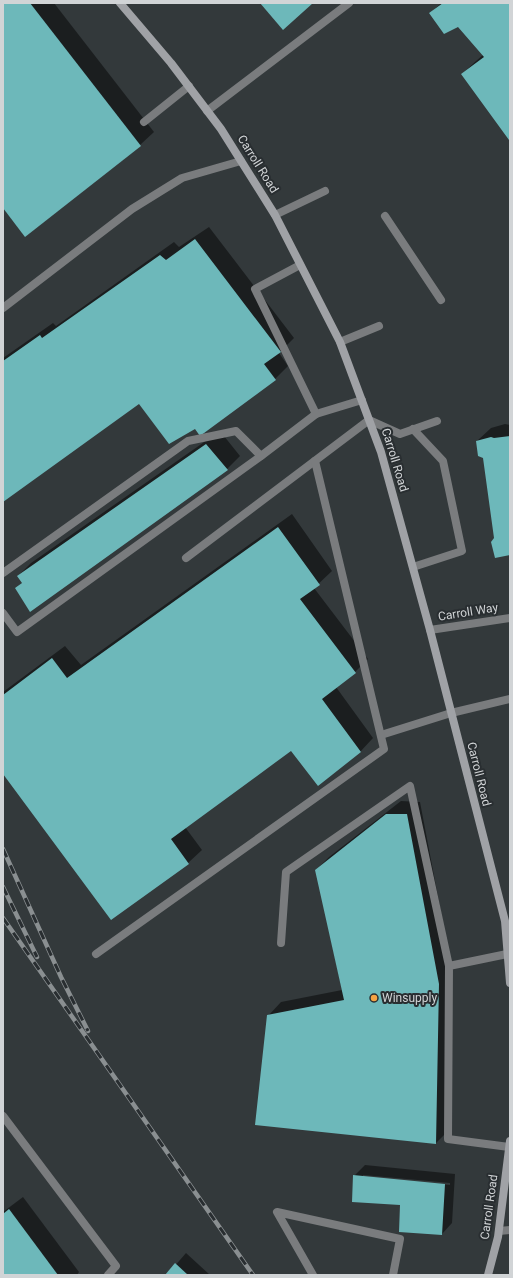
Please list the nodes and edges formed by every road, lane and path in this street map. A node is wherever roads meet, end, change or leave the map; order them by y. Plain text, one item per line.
1 (120, 3) edge
2 (349, 3) edge
3 (188, 86) junction
4 (207, 111) junction
5 (144, 122) dead end
6 (241, 161) junction
7 (325, 191) dead end
8 (276, 215) junction
9 (385, 216) dead end
10 (300, 265) junction
11 (441, 300) dead end
12 (3, 308) edge
13 (379, 326) dead end
14 (340, 342) junction
15 (362, 400) junction
16 (316, 414) junction
17 (369, 420) junction
18 (437, 422) dead end
19 (414, 429) junction
20 (261, 456) junction
21 (314, 461) junction
22 (186, 558) dead end
23 (413, 567) junction
24 (3, 573) edge
25 (3, 613) edge
26 (510, 618) edge
27 (430, 630) junction
28 (510, 699) edge
29 (451, 713) junction
30 (381, 736) junction
31 (281, 943) dead end
32 (96, 954) dead end
33 (508, 954) junction
34 (449, 966) junction
35 (510, 983) edge
36 (3, 1116) edge
37 (510, 1144) edge
38 (510, 1230) edge
39 (499, 1231) junction
40 (108, 1275) edge
41 (313, 1275) edge
42 (393, 1275) edge
43 (488, 1275) edge

1 - 3 main road, Carroll Road
2 - 4 street
3 - 4 main road, Carroll Road
3 - 5 street
4 - 6 main road, Carroll Road
6 - 8 main road, Carroll Road
6 - 12 street
7 - 8 street
8 - 10 main road, Carroll Road
9 - 11 street
10 - 14 main road, Carroll Road
10 - 16 street
13 - 14 street
14 - 15 main road, Carroll Road
15 - 16 street
15 - 17 main road, Carroll Road
16 - 20 street
17 - 19 street
17 - 21 street
17 - 23 main road, Carroll Road
18 - 19 street
19 - 23 street
20 - 24 street
20 - 25 street
21 - 22 street
21 - 30 street
23 - 27 main road, Carroll Road
26 - 27 street, Carroll Way
27 - 29 main road, Carroll Road
28 - 29 street
29 - 30 street
29 - 33 main road, Carroll Road
30 - 32 street
31 - 34 street
33 - 34 street
33 - 35 main road, Carroll Road
34 - 37 street
36 - 40 street
37 - 39 main road, Carroll Road
38 - 39 street
39 - 43 main road, Carroll Road
41 - 42 street

